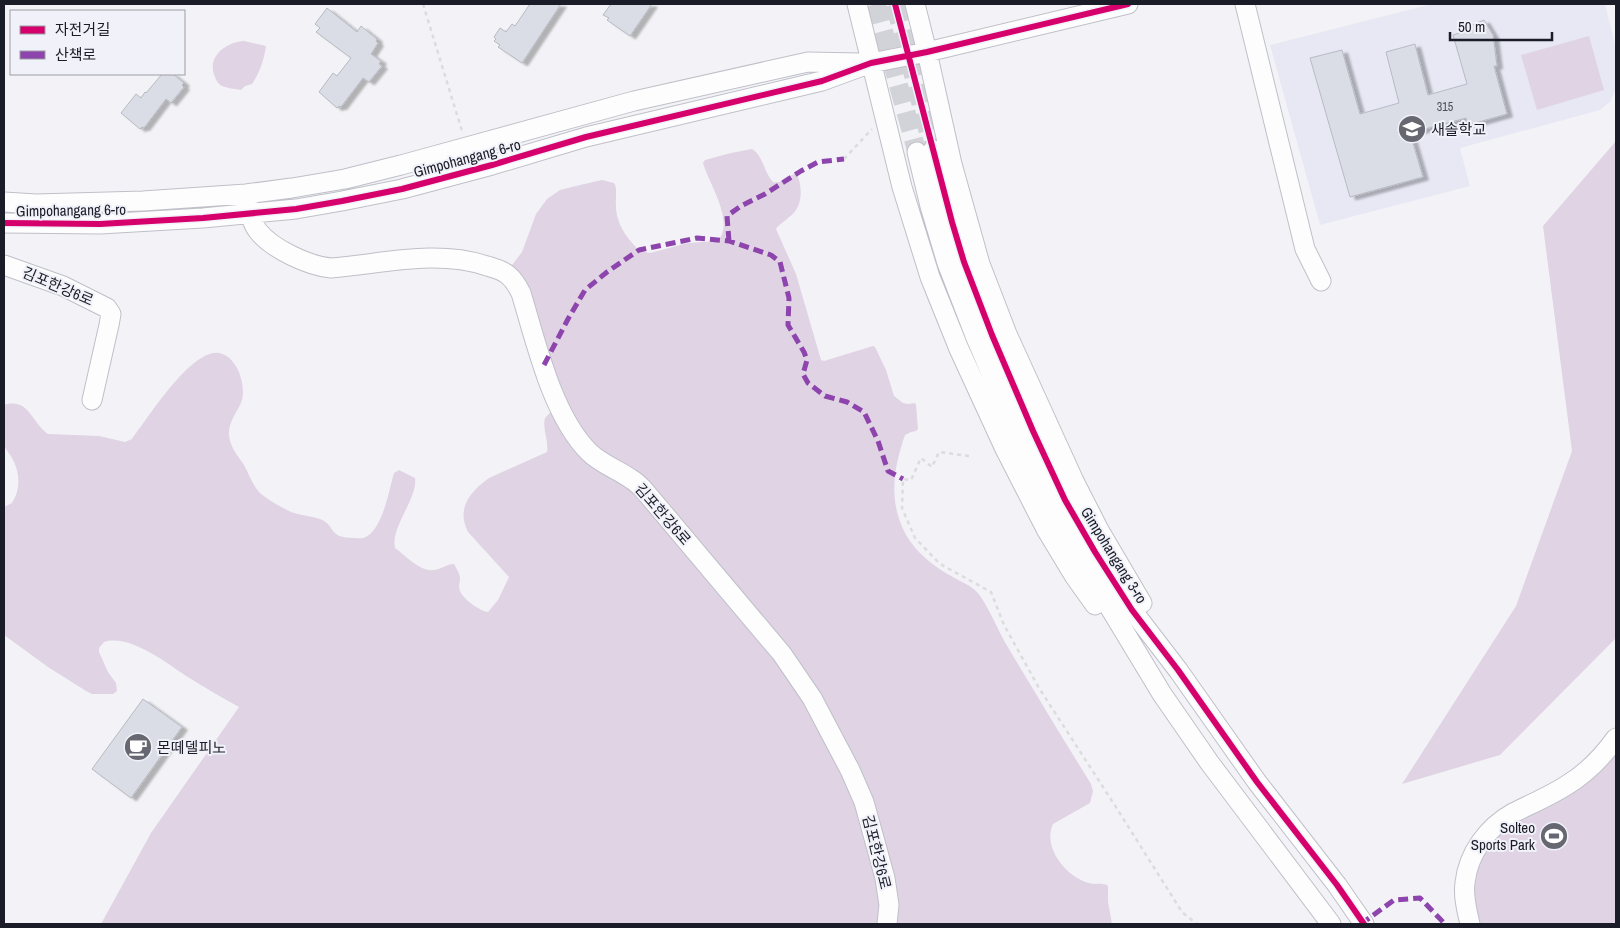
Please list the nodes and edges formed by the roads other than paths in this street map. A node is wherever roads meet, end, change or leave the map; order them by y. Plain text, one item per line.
1 (857, 4) edge
2 (915, 4) edge
3 (1128, 4) edge
4 (1245, 4) edge
5 (927, 52) junction
6 (871, 63) junction
7 (932, 147) junction
8 (893, 151) junction
9 (246, 194) junction
10 (4, 202) edge
11 (250, 214) junction
12 (4, 223) edge
13 (4, 264) edge
14 (1321, 281) dead end
15 (92, 400) dead end
16 (1162, 694) junction
17 (1616, 738) edge
18 (888, 924) edge
19 (1331, 924) edge
20 (1364, 924) edge
21 (1470, 924) edge

1 - 6 street
2 - 5 street
3 - 5 street, Gimpohangang 6-ro
4 - 14 street
5 - 6 street, Gimpohangang 6-ro
5 - 7 street
6 - 8 street
6 - 9 street, Gimpohangang 6-ro
6 - 11 street, Gimpohangang 6-ro
7 - 8 street
7 - 16 street, Gimpohangang 3-ro
7 - 20 street
8 - 16 street
9 - 10 street, Gimpohangang 6-ro
9 - 11 street, 김포한강6로
11 - 12 street, Gimpohangang 6-ro
11 - 18 street, 김포한강6로
13 - 15 street, 김포한강6로
16 - 19 street, Gimpohangang 3-ro
17 - 21 street

